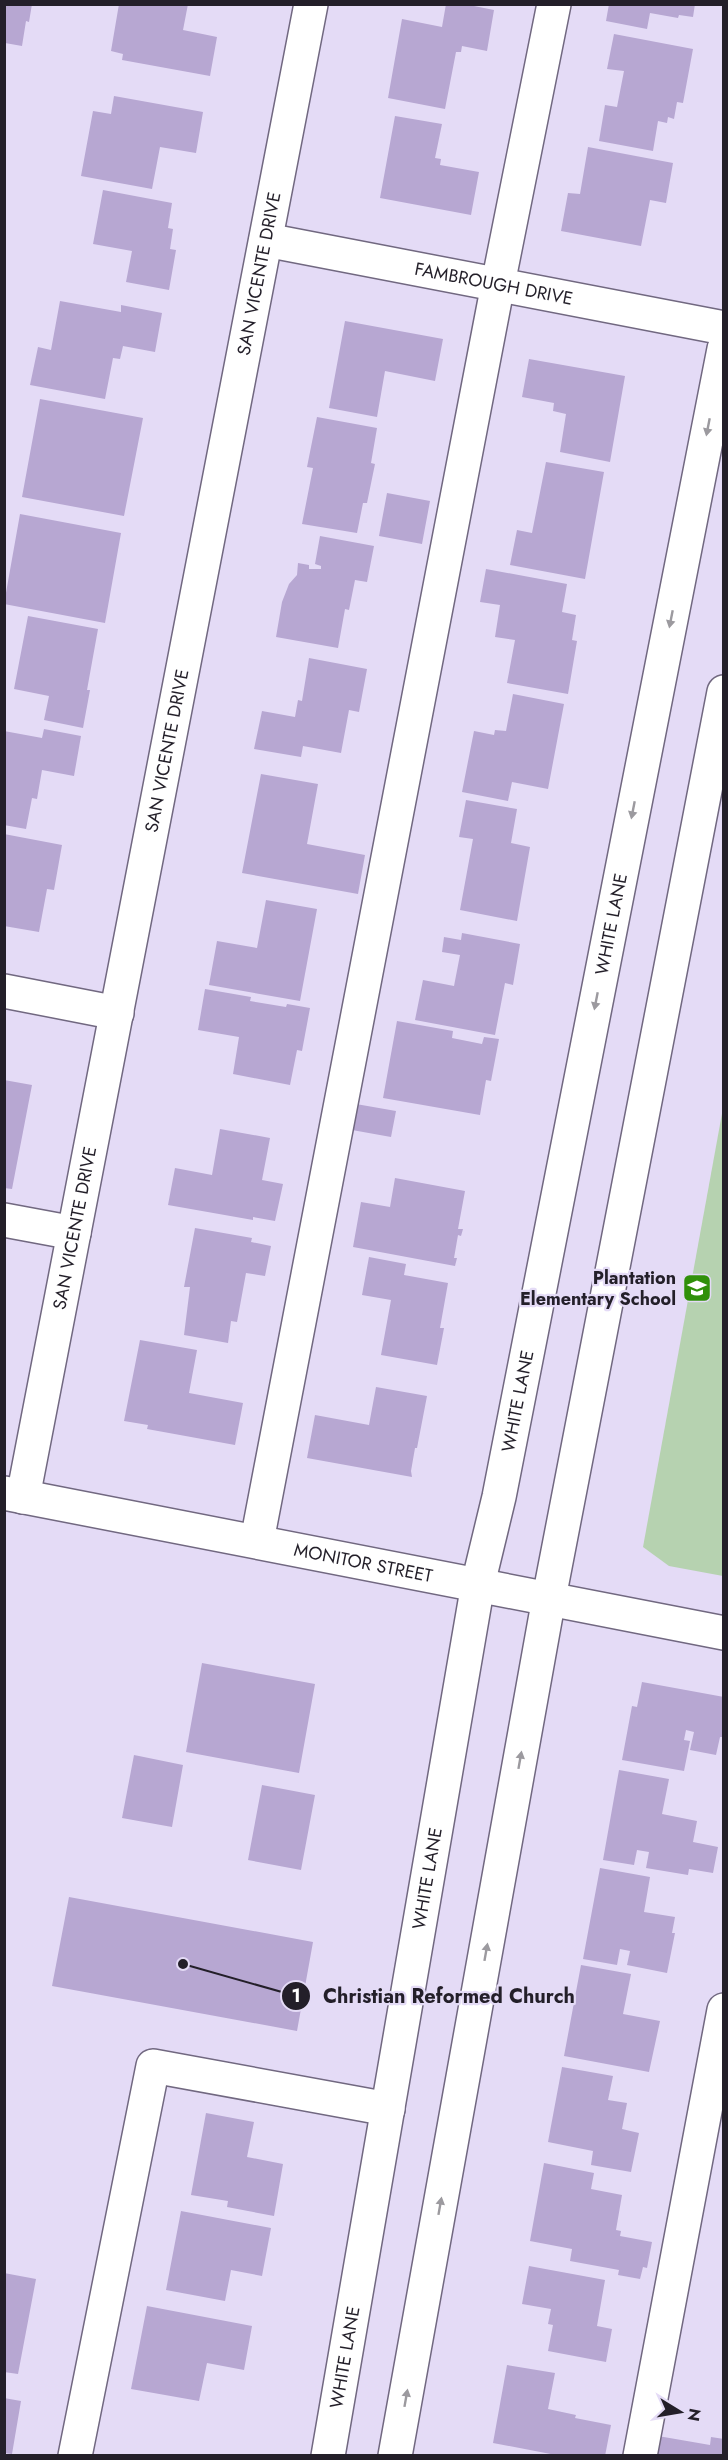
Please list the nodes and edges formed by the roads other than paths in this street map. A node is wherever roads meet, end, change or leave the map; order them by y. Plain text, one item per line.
1 (311, 4) edge
2 (554, 4) edge
3 (266, 240) junction
4 (498, 284) junction
5 (723, 328) edge
6 (723, 349) edge
7 (723, 692) edge
8 (4, 991) edge
9 (117, 1013) junction
10 (4, 1220) edge
11 (74, 1233) junction
12 (14, 1495) edge
13 (257, 1541) junction
14 (478, 1584) junction
15 (549, 1598) junction
16 (723, 1633) edge
17 (723, 2010) edge
18 (388, 2109) junction
19 (75, 2456) edge
20 (328, 2456) edge
21 (395, 2456) edge
22 (640, 2456) edge

1 - 3 main road, SAN VICENTE DRIVE
2 - 4 main road
3 - 4 main road, FAMBROUGH DRIVE
3 - 9 main road, SAN VICENTE DRIVE
4 - 5 main road, FAMBROUGH DRIVE
4 - 13 main road
6 -> 14 main road, WHITE LANE
7 - 15 main road
8 - 9 main road
9 - 11 main road, SAN VICENTE DRIVE
10 - 11 main road
11 - 12 main road, SAN VICENTE DRIVE
12 - 13 main road, MONITOR STREET
13 - 14 main road, MONITOR STREET
14 - 15 main road, MONITOR STREET
14 - 18 main road, WHITE LANE
15 - 16 main road, MONITOR STREET
21 -> 15 main road
17 - 22 main road
18 - 19 main road
18 - 20 main road, WHITE LANE

